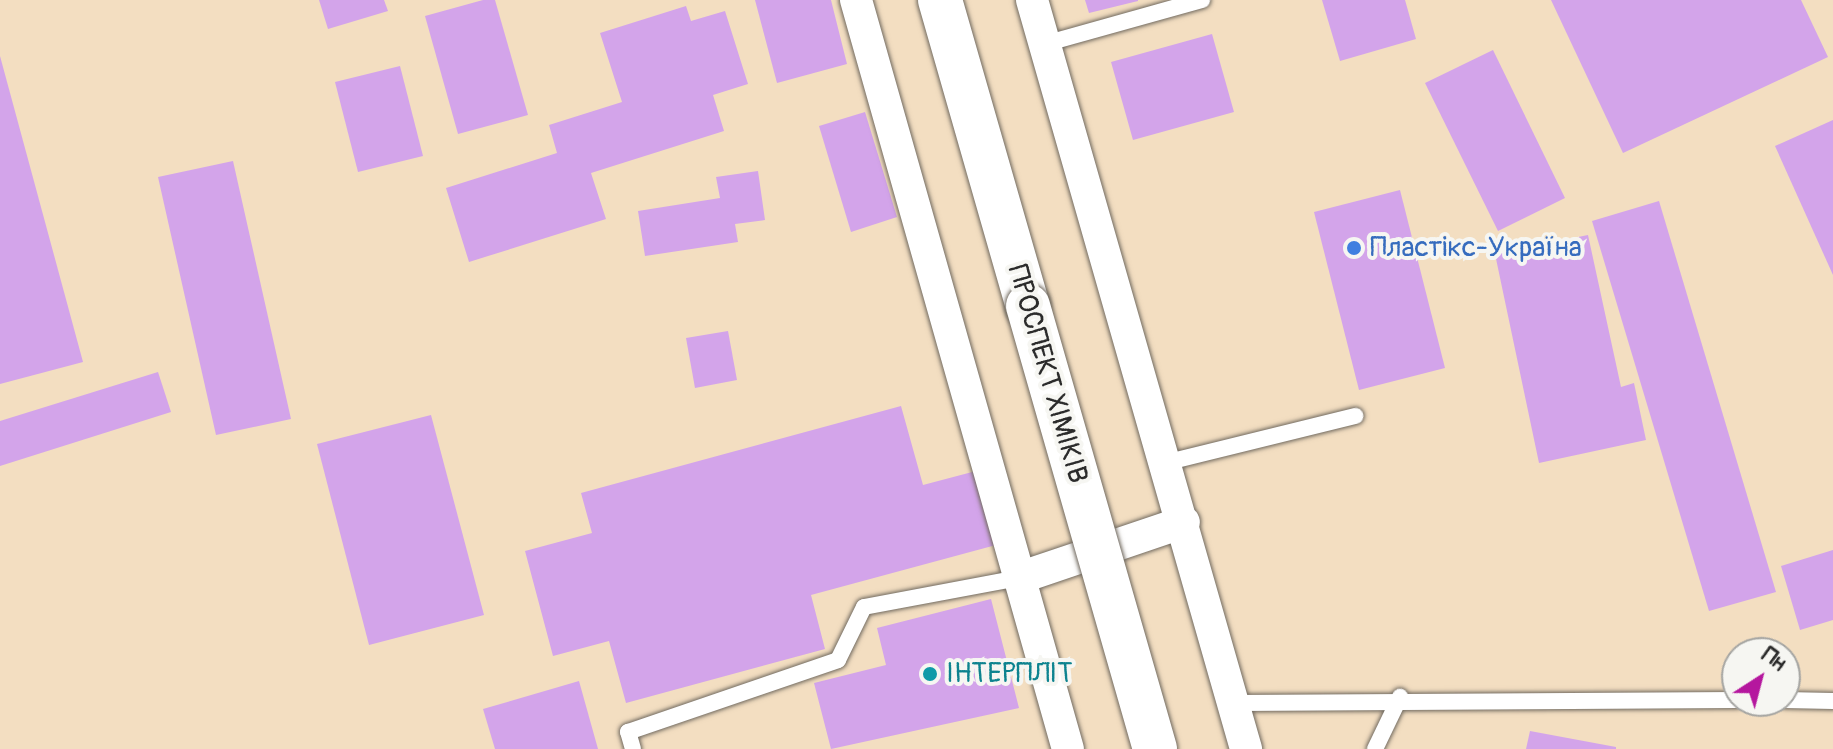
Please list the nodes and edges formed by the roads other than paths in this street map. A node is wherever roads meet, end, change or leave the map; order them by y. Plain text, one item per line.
1 (856, 0) edge
2 (940, 0) edge
3 (1032, 0) edge
4 (1202, 0) edge
5 (1048, 43) junction
6 (1355, 416) dead end
7 (1168, 462) junction
8 (1184, 522) junction
9 (1019, 578) junction
10 (1400, 697) junction
11 (1721, 700) edge
12 (1801, 700) edge
13 (1833, 701) edge
14 (1237, 703) junction
15 (633, 749) edge
16 (1068, 749) edge
17 (1155, 749) edge
18 (1246, 749) edge
19 (1375, 749) edge

1 - 9 street
2 - 17 main road, ПРОСПЕКТ ХІМІКІВ, bridge
3 - 5 street
4 - 5 lane
5 - 7 street
6 - 7 lane
7 - 8 street
8 - 9 street
8 - 14 street
9 - 15 lane
9 - 16 street
10 - 11 lane
10 - 14 lane
10 - 19 lane
12 - 13 lane
14 - 18 street

